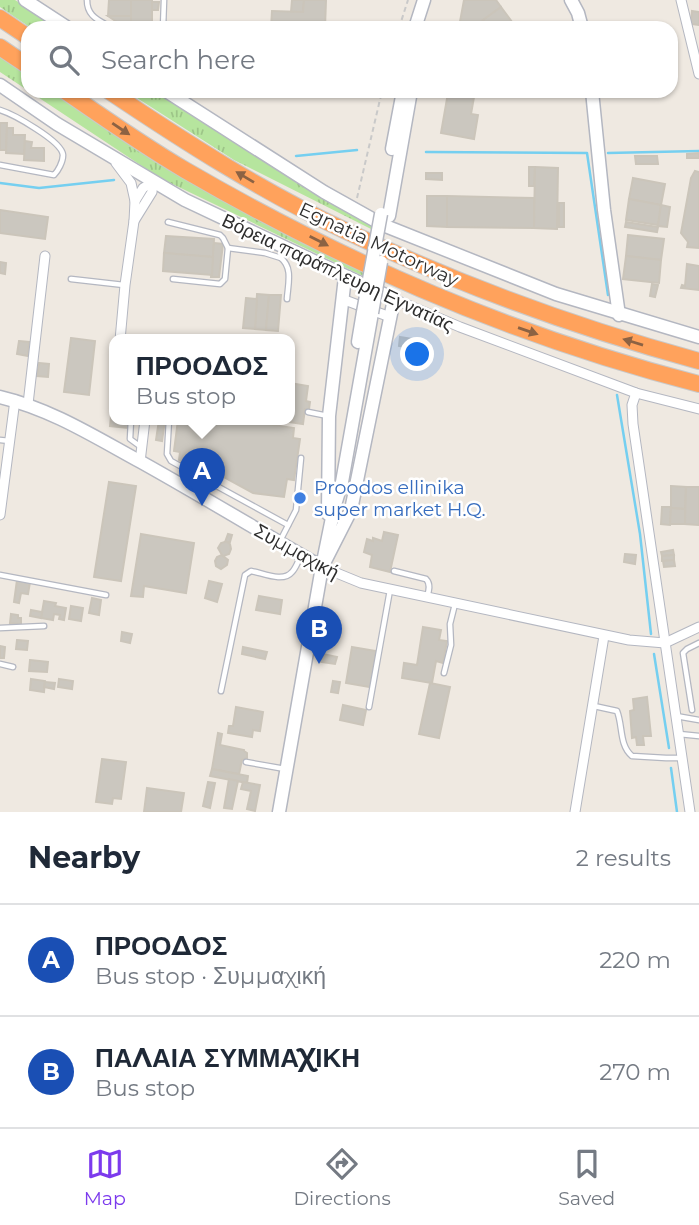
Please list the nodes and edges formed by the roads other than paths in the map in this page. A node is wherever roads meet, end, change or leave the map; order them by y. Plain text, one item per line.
1 (25, 0) edge
2 (87, 0) edge
3 (164, 0) edge
4 (425, 0) edge
5 (571, 0) edge
6 (681, 0) edge
7 (0, 18) edge
8 (57, 21) edge
9 (101, 21) edge
10 (163, 21) edge
11 (418, 21) edge
12 (423, 21) edge
13 (580, 21) edge
14 (21, 32) edge
15 (0, 47) edge
16 (21, 61) edge
17 (699, 74) edge
18 (0, 85) edge
19 (76, 98) edge
20 (120, 98) edge
21 (177, 98) edge
22 (401, 98) edge
23 (410, 98) edge
24 (593, 98) edge
25 (27, 105) junction
26 (0, 110) edge
27 (18, 118) junction
28 (57, 124) junction
29 (48, 137) junction
30 (109, 156) junction
31 (0, 165) edge
32 (153, 182) junction
33 (135, 201) junction
34 (385, 215) junction
35 (134, 221) junction
36 (168, 222) dead end
37 (229, 248) junction
38 (283, 253) junction
39 (46, 257) dead end
40 (345, 277) junction
41 (71, 279) dead end
42 (173, 279) dead end
43 (125, 285) junction
44 (287, 299) dead end
45 (342, 299) junction
46 (394, 299) junction
47 (620, 315) junction
48 (390, 317) junction
49 (121, 334) edge
50 (699, 337) edge
51 (699, 361) edge
52 (699, 384) edge
53 (636, 393) junction
54 (0, 397) edge
55 (22, 402) junction
56 (699, 409) edge
57 (308, 412) dead end
58 (329, 416) junction
59 (131, 425) edge
60 (144, 425) edge
61 (169, 425) edge
62 (0, 440) edge
63 (11, 441) junction
64 (142, 447) junction
65 (301, 458) dead end
66 (140, 462) junction
67 (216, 485) junction
68 (208, 500) junction
69 (0, 515) edge
70 (288, 525) junction
71 (328, 537) junction
72 (280, 542) junction
73 (302, 555) junction
74 (322, 567) junction
75 (394, 571) dead end
76 (0, 575) edge
77 (390, 589) junction
78 (106, 595) dead end
79 (427, 598) junction
80 (455, 604) junction
81 (44, 626) dead end
82 (699, 627) edge
83 (0, 628) edge
84 (604, 636) junction
85 (665, 643) junction
86 (699, 643) edge
87 (0, 664) edge
88 (13, 667) dead end
89 (444, 673) dead end
90 (686, 674) junction
91 (669, 676) junction
92 (221, 691) dead end
93 (593, 706) junction
94 (369, 707) dead end
95 (692, 710) dead end
96 (675, 716) junction
97 (699, 720) edge
98 (678, 734) junction
99 (699, 736) edge
100 (682, 758) junction
101 (246, 762) dead end
102 (286, 769) junction
103 (279, 812) edge
104 (575, 812) edge
105 (690, 812) edge

1 - 8 street
2 - 9 lane
3 - 10 lane
4 - 11 street
4 - 12 street
5 - 13 street
6 - 17 street
7 - 14 highway
15 - 16 highway
18 - 25 street, Βόρεια παράπλευρη Εγνατίας
19 -> 52 highway, Egnatia Motorway
51 -> 20 highway, Egnatia Motorway
21 - 47 street
22 - 34 street
23 - 34 street
24 - 47 street
25 - 27 lane
25 - 28 street, Βόρεια παράπλευρη Εγνατίας
26 - 27 lane
27 - 29 lane
28 - 29 lane
28 - 30 street, Βόρεια παράπλευρη Εγνατίας
29 - 31 lane
30 - 32 street, Βόρεια παράπλευρη Εγνατίας
30 - 33 street
32 - 33 street
32 - 35 street
32 - 38 street, Βόρεια παράπλευρη Εγνατίας
33 - 35 street
34 - 71 street, bridge
35 - 43 street
36 - 37 lane
37 - 38 lane
37 - 42 lane
38 - 40 street, Βόρεια παράπλευρη Εγνατίας
38 - 44 lane
39 - 55 street
40 - 45 street
40 - 46 street, Βόρεια παράπλευρη Εγνατίας
41 - 43 lane
43 - 49 street
45 - 48 street
45 - 58 street
46 - 48 street
46 - 53 street, Βόρεια παράπλευρη Εγνατίας
47 - 50 street
48 - 74 street
53 - 56 street, Βόρεια παράπλευρη Εγνατίας
53 - 85 street
54 - 55 street, Συμμαχική
55 - 63 street
55 - 66 street, Συμμαχική
57 - 58 lane
58 - 71 street
59 - 64 lane
60 - 64 street
61 - 67 lane
62 - 63 lane
63 - 69 street
64 - 66 street
65 - 70 lane
66 - 68 street, Συμμαχική
67 - 68 lane
67 - 70 lane
68 - 72 street, Συμμαχική
70 - 72 lane
71 - 74 street
72 - 73 street, Συμμαχική
73 - 74 street, Συμμαχική
73 - 92 lane
74 - 77 street, Συμμαχική
74 - 102 street
75 - 79 lane
76 - 78 lane
77 - 79 street, Συμμαχική
77 - 94 lane
79 - 80 street, Συμμαχική
80 - 84 street, Συμμαχική
80 - 89 lane
81 - 83 lane
82 - 85 street
84 - 85 street, Συμμαχική
84 - 93 street
85 - 91 street
86 - 90 lane
87 - 88 lane
90 - 91 lane
90 - 95 lane
91 - 96 street
93 - 100 lane
93 - 104 street
96 - 97 lane
96 - 98 street
98 - 99 lane
98 - 100 street
100 - 105 street
101 - 102 lane
102 - 103 street

